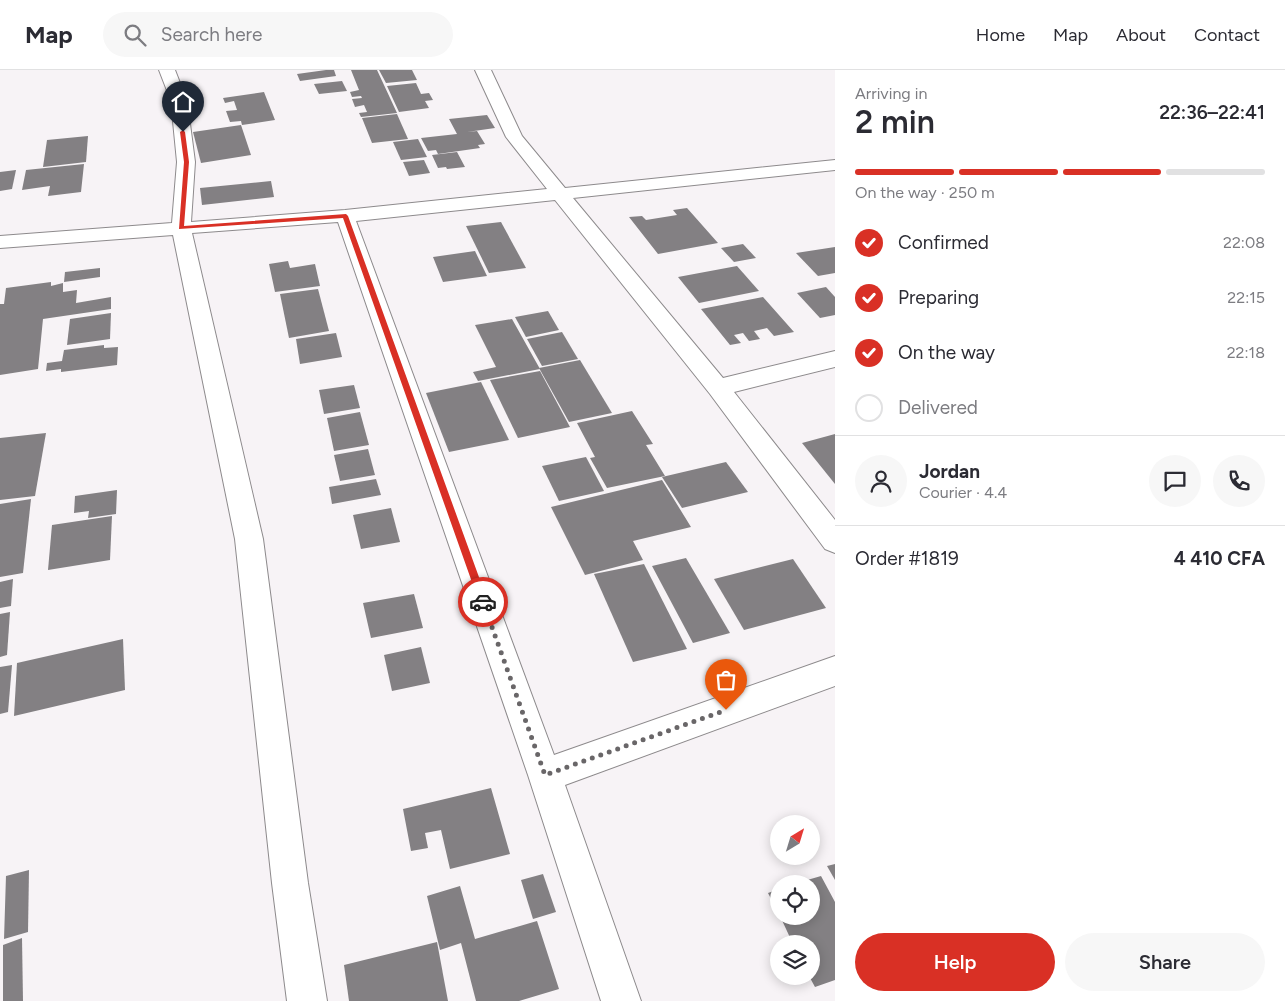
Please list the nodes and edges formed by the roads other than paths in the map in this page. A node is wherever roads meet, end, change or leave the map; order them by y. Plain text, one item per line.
1 (167, 70) edge
2 (483, 70) edge
3 (835, 164) edge
4 (560, 194) junction
5 (346, 216) junction
6 (181, 228) junction
7 (0, 242) edge
8 (835, 359) edge
9 (718, 388) junction
10 (835, 541) edge
11 (835, 671) edge
12 (545, 775) junction
13 (307, 1001) edge
14 (621, 1001) edge

1 - 6 street
2 - 4 street
3 - 4 street
4 - 5 street
4 - 9 street
5 - 6 street
5 - 12 street
6 - 7 street
6 - 13 street
8 - 9 street
9 - 10 street
11 - 12 street
12 - 14 street

